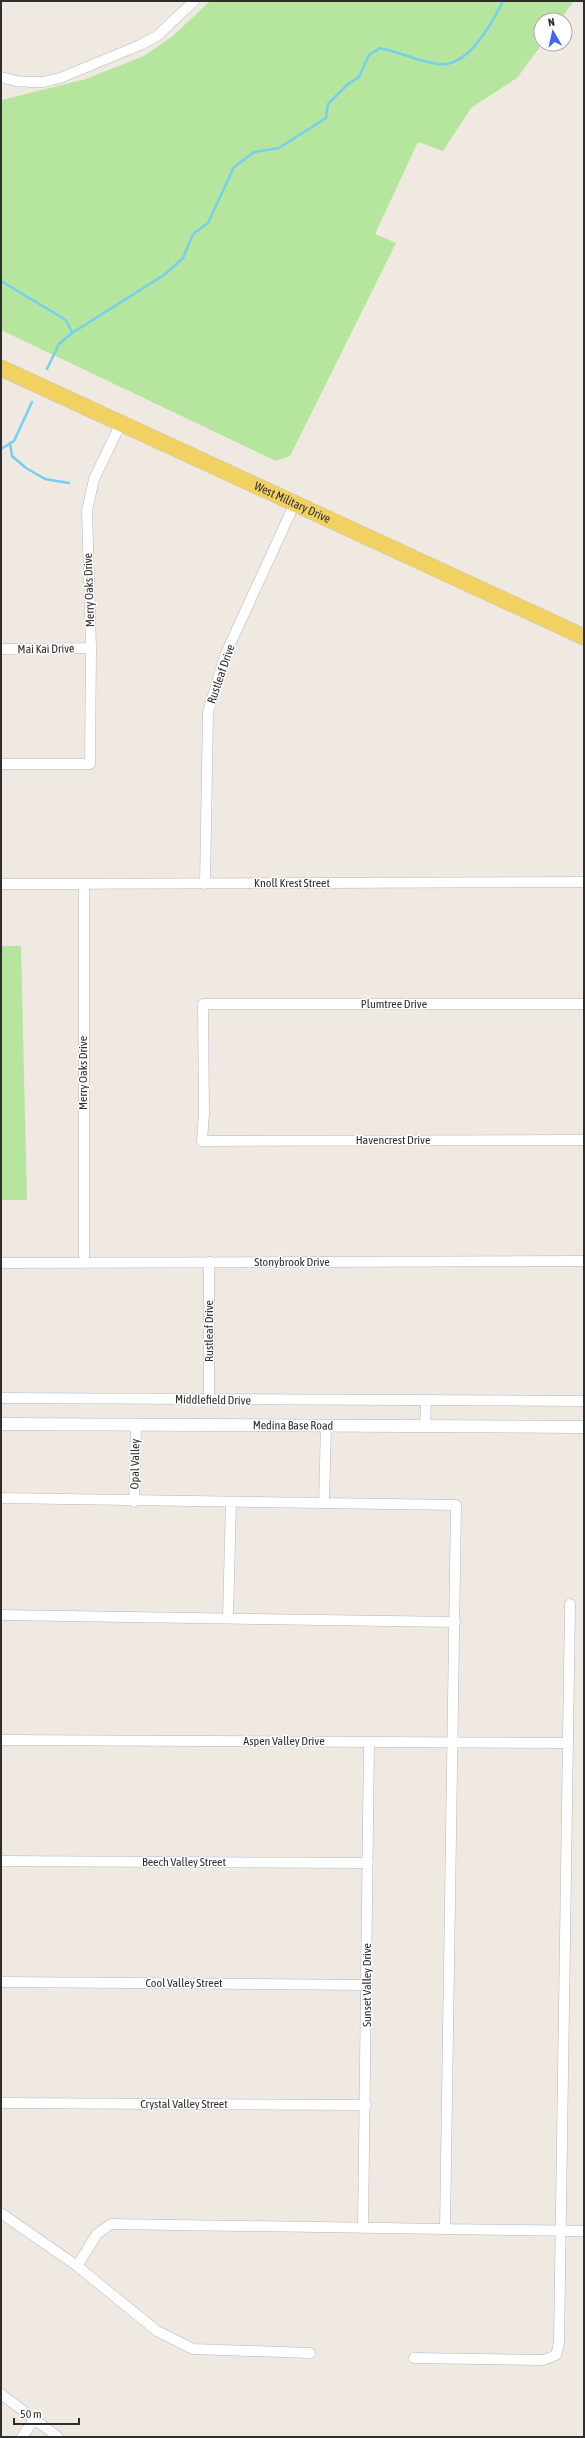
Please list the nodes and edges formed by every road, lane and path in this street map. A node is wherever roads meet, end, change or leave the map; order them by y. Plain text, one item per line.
1 (194, 1) edge
2 (1, 77) edge
3 (1, 368) edge
4 (121, 423) junction
5 (295, 503) junction
6 (584, 636) edge
7 (91, 648) junction
8 (1, 649) edge
9 (1, 764) edge
10 (584, 882) edge
11 (1, 884) edge
12 (84, 884) junction
13 (205, 884) junction
14 (584, 1004) edge
15 (584, 1140) edge
16 (202, 1141) joint
17 (584, 1261) edge
18 (84, 1262) junction
19 (209, 1262) junction
20 (1, 1263) edge
21 (1, 1398) edge
22 (209, 1399) junction
23 (426, 1401) junction
24 (584, 1401) edge
25 (1, 1424) edge
26 (326, 1425) junction
27 (136, 1426) junction
28 (426, 1426) junction
29 (584, 1428) edge
30 (1, 1498) edge
31 (134, 1502) junction
32 (231, 1502) junction
33 (324, 1503) junction
34 (570, 1604) dead end
35 (1, 1615) edge
36 (228, 1617) junction
37 (455, 1622) junction
38 (1, 1740) edge
39 (369, 1742) junction
40 (454, 1742) junction
41 (568, 1743) junction
42 (1, 1861) edge
43 (368, 1863) junction
44 (1, 1982) edge
45 (367, 1985) junction
46 (1, 2103) edge
47 (366, 2105) junction
48 (1, 2212) edge
49 (363, 2228) junction
50 (445, 2229) junction
51 (560, 2231) junction
52 (584, 2231) edge
53 (77, 2266) junction
54 (310, 2353) dead end
55 (414, 2358) dead end
56 (1, 2394) edge
57 (34, 2419) junction
58 (22, 2437) edge
59 (58, 2437) edge

1 - 2 street
3 - 4 main road, West Military Drive
4 - 5 main road, West Military Drive
4 - 7 street, Merry Oaks Drive
5 - 6 main road, West Military Drive
5 - 13 street, Rustleaf Drive
7 - 8 street, Mai Kai Drive
7 - 9 street, Merry Oaks Drive
10 - 13 street, Knoll Krest Street
11 - 12 street, Knoll Krest Street
12 - 13 street, Knoll Krest Street
12 - 18 street, Merry Oaks Drive
14 - 16 street, Plumtree Drive
15 - 16 street, Havencrest Drive
17 - 19 street, Stonybrook Drive
18 - 19 street, Stonybrook Drive
18 - 20 street, Stonybrook Drive
19 - 22 street, Rustleaf Drive
21 - 22 street, Middlefield Drive
22 - 23 street, Middlefield Drive
23 - 24 street, Middlefield Drive
23 - 28 street
25 - 27 street, Medina Base Road
26 - 27 street, Medina Base Road
26 - 28 street, Medina Base Road
26 - 33 street
27 - 31 street, Opal Valley
28 - 29 street, Medina Base Road
30 - 31 street
31 - 32 street
32 - 33 street
32 - 36 street
33 - 37 street
34 - 41 street
35 - 36 street
36 - 37 street
37 - 40 street
38 - 39 street, Aspen Valley Drive
39 - 40 street, Aspen Valley Drive
39 - 43 street, Sunset Valley Drive
40 - 41 street, Aspen Valley Drive
40 - 50 street
41 - 51 street
42 - 43 street, Beech Valley Street
43 - 45 street, Sunset Valley Drive
44 - 45 street, Cool Valley Street
45 - 47 street, Sunset Valley Drive
46 - 47 street, Crystal Valley Street
47 - 49 street, Sunset Valley Drive
48 - 53 street
49 - 50 street
49 - 53 street
50 - 51 street
51 - 52 street
51 - 55 street
53 - 54 street
56 - 57 street
57 - 58 street
57 - 59 street

